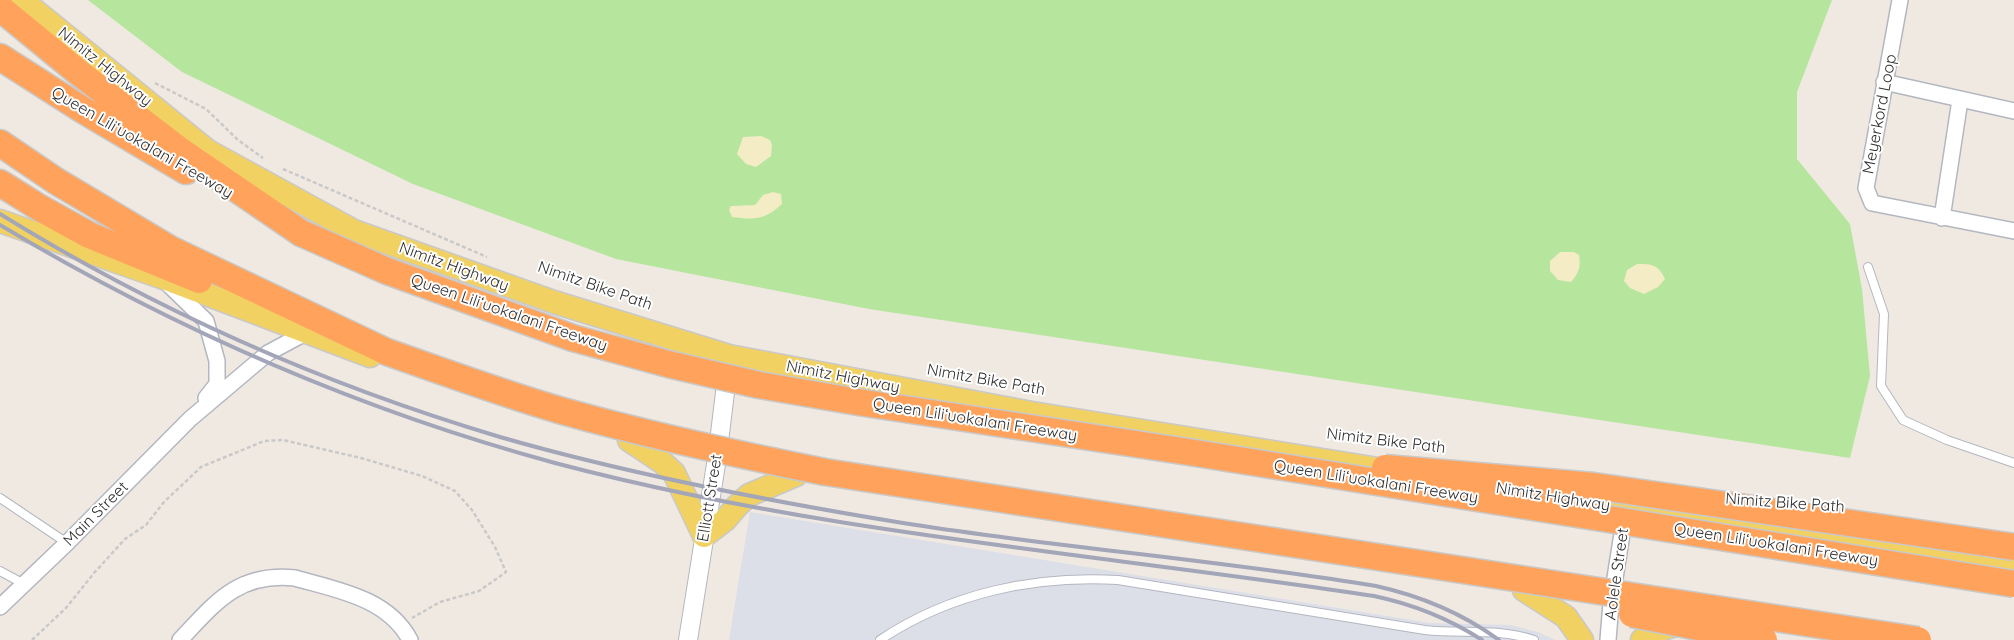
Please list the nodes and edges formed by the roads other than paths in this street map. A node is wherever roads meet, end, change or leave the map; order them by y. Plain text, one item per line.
1 (22, 0) edge
2 (1900, 0) edge
3 (0, 8) edge
4 (0, 57) edge
5 (1884, 82) junction
6 (1960, 100) junction
7 (2014, 110) edge
8 (0, 143) edge
9 (0, 183) edge
10 (1942, 218) junction
11 (0, 221) edge
12 (2014, 231) edge
13 (301, 233) junction
14 (1868, 267) dead end
15 (161, 276) junction
16 (306, 332) junction
17 (387, 352) junction
18 (729, 356) junction
19 (190, 419) junction
20 (629, 440) junction
21 (1189, 452) junction
22 (717, 458) junction
23 (2014, 462) edge
24 (796, 475) junction
25 (0, 498) edge
26 (1626, 508) junction
27 (1108, 516) junction
28 (704, 536) junction
29 (67, 544) junction
30 (2014, 546) edge
31 (2014, 568) edge
32 (0, 571) edge
33 (24, 584) junction
34 (2014, 584) edge
35 (1524, 590) junction
36 (1611, 603) junction
37 (0, 607) edge
38 (1697, 618) junction
39 (1838, 639) edge
40 (180, 640) edge
41 (410, 640) edge
42 (688, 640) edge
43 (880, 640) edge
44 (1534, 640) edge
45 (1582, 640) edge
46 (1608, 640) edge
47 (1642, 640) edge
48 (1764, 640) edge
49 (1918, 640) edge

1 - 18 main road, Nimitz Highway
2 - 5 street, Meyerkord Loop
3 - 13 highway
4 - 13 highway, Queen Liliʻuokalani Freeway
5 - 6 street
5 - 10 street, Meyerkord Loop
6 - 7 street
6 - 10 street
8 - 17 highway
9 - 17 highway
10 - 12 street, Meyerkord Loop
11 - 15 main road
13 - 21 highway, Queen Liliʻuokalani Freeway, bridge
14 - 23 lane
15 - 16 main road
15 - 19 street, Main Street
16 - 19 street, Main Street
16 - 20 main road
17 - 27 highway, bridge
18 - 22 street, Elliott Street
18 - 26 main road, Nimitz Highway
19 - 29 street, Main Street
20 - 22 main road
20 - 28 main road
21 - 30 highway, bridge
21 - 34 highway, Queen Liliʻuokalani Freeway, bridge
22 - 24 main road
22 - 28 street, Elliott Street
24 - 28 main road
24 - 35 main road
25 - 29 lane
26 - 31 main road, Nimitz Highway
26 - 36 street, Aolele Street
27 - 48 highway, bridge
27 - 49 highway, bridge
28 - 42 street, Elliott Street
29 - 33 street, Main Street
32 - 33 lane
33 - 37 street, Main Street
35 - 36 main road
35 - 45 main road
36 - 38 main road
36 - 46 street, Aolele Street
38 - 39 main road
38 - 47 main road
40 - 41 street
43 - 44 lane

